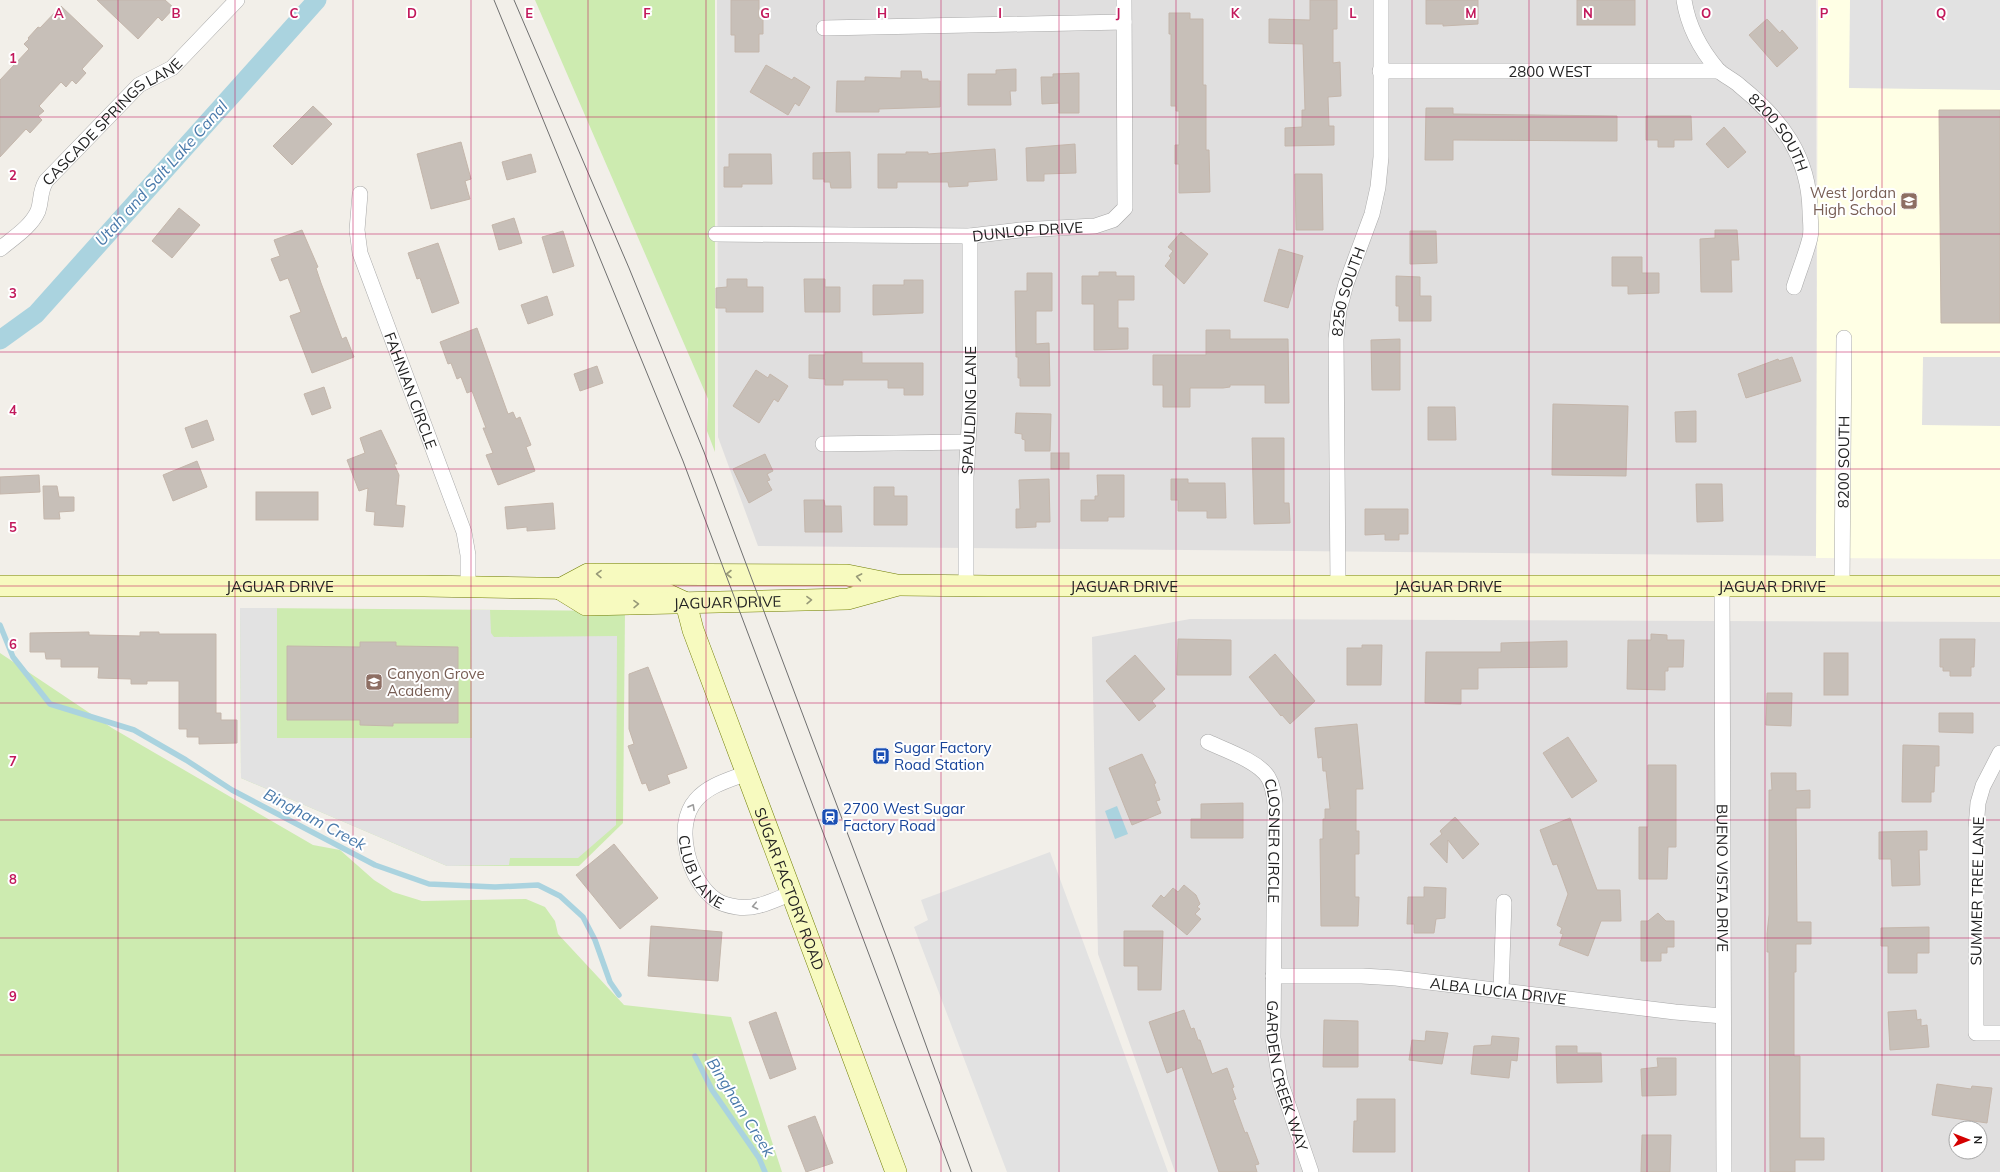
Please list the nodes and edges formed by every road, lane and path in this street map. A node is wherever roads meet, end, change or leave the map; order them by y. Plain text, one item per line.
1 (237, 0) edge
2 (1124, 0) edge
3 (1381, 0) edge
4 (1684, 0) edge
5 (1124, 22) junction
6 (824, 28) dead end
7 (1380, 71) junction
8 (1719, 71) junction
9 (360, 194) dead end
10 (716, 234) dead end
11 (970, 236) junction
12 (0, 250) edge
13 (1794, 287) dead end
14 (1844, 338) dead end
15 (968, 442) junction
16 (824, 444) dead end
17 (897, 585) junction
18 (966, 585) junction
19 (1722, 585) junction
20 (0, 586) edge
21 (1842, 586) junction
22 (2000, 586) edge
23 (468, 587) junction
24 (1338, 587) junction
25 (560, 589) junction
26 (686, 603) junction
27 (1208, 742) dead end
28 (2000, 753) edge
29 (747, 773) junction
30 (792, 892) junction
31 (1504, 902) dead end
32 (1273, 976) junction
33 (1501, 991) junction
34 (1723, 1016) junction
35 (2000, 1033) edge
36 (896, 1172) edge
37 (1311, 1172) edge
38 (1724, 1172) edge

1 - 12 street, CASCADE SPRINGS LANE
2 - 5 street, DUNLOP DRIVE
3 - 7 street, 8250 SOUTH
4 - 8 street, 8200 SOUTH
5 - 6 street
5 - 11 street, DUNLOP DRIVE
7 - 8 street, 2800 WEST
7 - 24 street, 8250 SOUTH
8 - 13 street, 8200 SOUTH
9 - 23 street, FAHNIAN CIRCLE
10 - 11 street, DUNLOP DRIVE
11 - 15 street, SPAULDING LANE
14 - 21 street, 8200 SOUTH
15 - 16 street
15 - 18 street, SPAULDING LANE
17 - 18 main road, JAGUAR DRIVE
17 -> 25 main road, JAGUAR DRIVE
26 -> 17 main road, JAGUAR DRIVE
18 - 24 main road, JAGUAR DRIVE
19 - 21 main road, JAGUAR DRIVE
19 - 24 main road, JAGUAR DRIVE
19 - 34 street, BUENO VISTA DRIVE
20 - 23 main road, JAGUAR DRIVE
21 - 22 main road, JAGUAR DRIVE
23 - 25 main road, JAGUAR DRIVE
25 - 26 main road
26 - 29 main road, SUGAR FACTORY ROAD
27 - 32 street, CLOSNER CIRCLE
28 - 35 street, SUMMER TREE LANE
29 - 30 main road, SUGAR FACTORY ROAD
30 -> 29 street, CLUB LANE
30 - 36 main road, SUGAR FACTORY ROAD
31 - 33 street
32 - 33 street, ALBA LUCIA DRIVE
32 - 37 street, GARDEN CREEK WAY
33 - 34 street, ALBA LUCIA DRIVE
34 - 38 street, BUENO VISTA DRIVE

